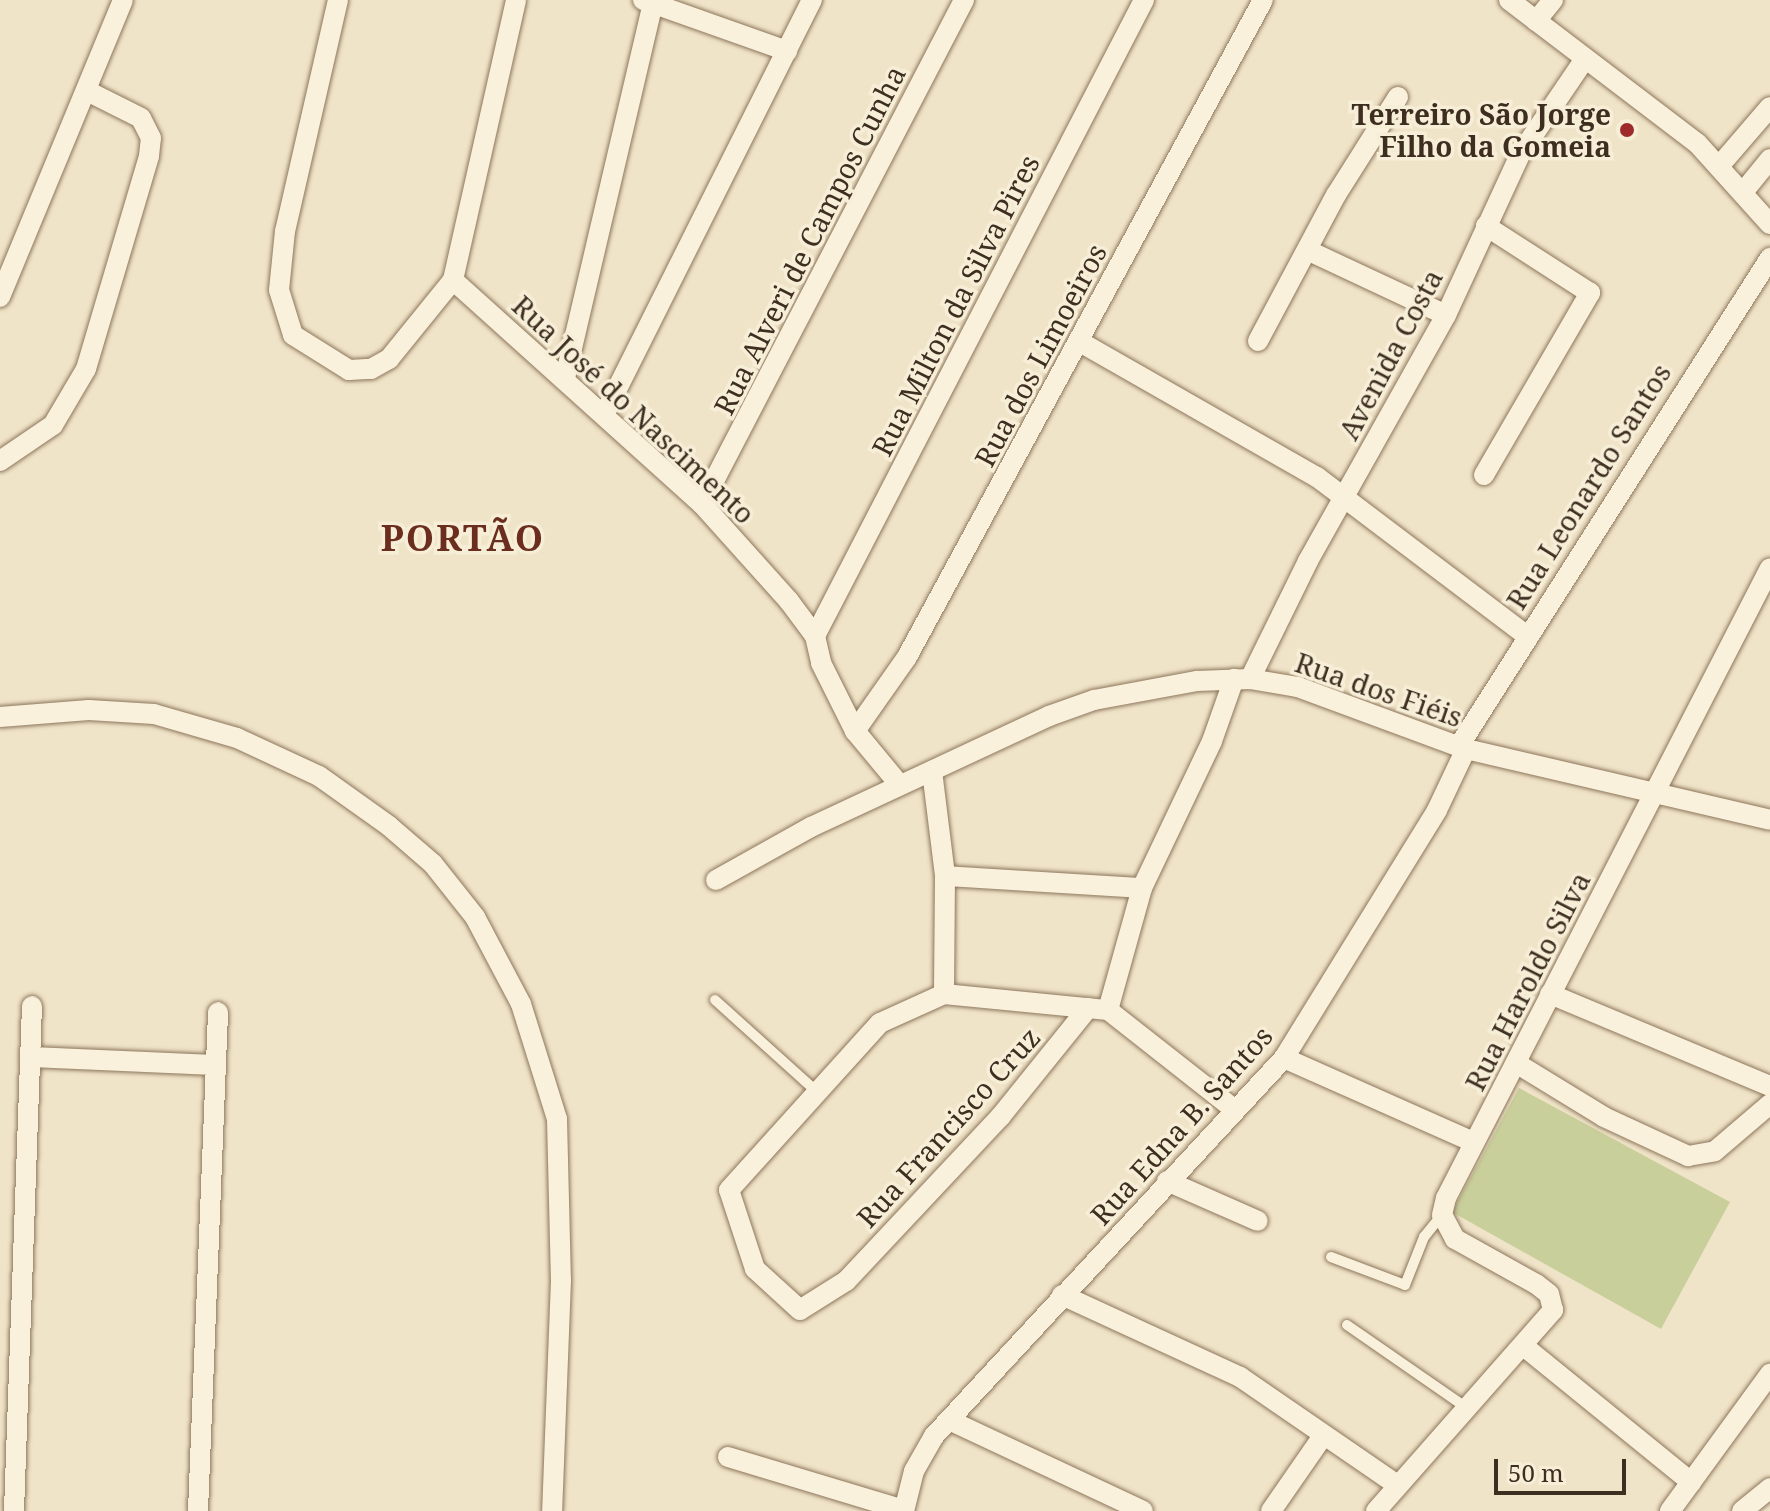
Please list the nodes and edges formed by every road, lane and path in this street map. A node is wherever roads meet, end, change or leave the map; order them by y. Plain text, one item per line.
1 (123, 0) edge
2 (338, 0) edge
3 (516, 0) edge
4 (812, 0) edge
5 (964, 0) edge
6 (1144, 0) edge
7 (1263, 0) edge
8 (1509, 0) edge
9 (1553, 0) edge
10 (648, 2) edge
11 (1536, 21) junction
12 (787, 51) junction
13 (1585, 59) junction
14 (89, 92) junction
15 (1398, 97) dead end
16 (1770, 107) edge
17 (1770, 159) edge
18 (1721, 164) junction
19 (1744, 191) junction
20 (1770, 224) edge
21 (1486, 226) junction
22 (1307, 250) junction
23 (1770, 258) edge
24 (453, 280) junction
25 (0, 297) edge
26 (1446, 315) junction
27 (1258, 341) dead end
28 (1080, 342) junction
29 (565, 378) junction
30 (605, 413) junction
31 (0, 461) edge
32 (1484, 475) dead end
33 (1345, 496) junction
34 (702, 504) junction
35 (1770, 568) edge
36 (815, 636) junction
37 (1527, 636) junction
38 (1242, 679) junction
39 (0, 717) edge
40 (855, 731) junction
41 (1462, 748) junction
42 (932, 771) junction
43 (899, 784) junction
44 (1660, 791) junction
45 (1770, 820) edge
46 (945, 876) junction
47 (716, 880) dead end
48 (1142, 888) junction
49 (944, 994) junction
50 (1550, 994) junction
51 (715, 1000) dead end
52 (32, 1006) dead end
53 (1098, 1009) junction
54 (218, 1012) dead end
55 (30, 1057) junction
56 (1284, 1058) junction
57 (1516, 1063) junction
58 (216, 1065) junction
59 (1770, 1086) edge
60 (815, 1090) junction
61 (1770, 1104) edge
62 (1234, 1109) junction
63 (1474, 1142) junction
64 (1167, 1181) junction
65 (1444, 1206) junction
66 (1258, 1221) dead end
67 (1331, 1257) dead end
68 (1062, 1295) junction
69 (1347, 1325) dead end
70 (1526, 1348) junction
71 (1770, 1374) edge
72 (1469, 1410) junction
73 (949, 1420) junction
74 (1323, 1436) junction
75 (728, 1457) dead end
76 (1691, 1482) junction
77 (1397, 1485) junction
78 (1770, 1488) edge
79 (904, 1510) edge
80 (14, 1511) edge
81 (198, 1511) edge
82 (552, 1511) edge
83 (1143, 1511) edge
84 (1271, 1511) edge
85 (1376, 1511) edge
86 (1670, 1511) edge
87 (1742, 1511) edge

1 - 14 street
2 - 24 street
3 - 24 street
4 - 12 street
5 - 34 street, Rua Alveri de Campos Cunha
6 - 36 street, Rua Milton da Silva Pires
7 - 28 street, Rua dos Limoeiros
8 - 11 street
9 - 11 street
10 - 12 street
10 - 29 street
11 - 13 street
12 - 30 street
13 - 18 street
13 - 21 street, Avenida Costa
14 - 25 street
14 - 31 street
15 - 22 street
16 - 18 street
17 - 19 street
18 - 19 street
19 - 20 street
21 - 26 street, Avenida Costa
21 - 32 street
22 - 26 street
22 - 27 street
23 - 37 street, Rua Leonardo Santos
24 - 29 street, Rua José do Nascimento
26 - 33 street, Avenida Costa
28 - 33 street
28 - 40 street, Rua dos Limoeiros
29 - 30 street, Rua José do Nascimento
30 - 34 street, Rua José do Nascimento
33 - 37 street
33 - 38 street, Avenida Costa
34 - 36 street, Rua José do Nascimento
35 - 44 street, Rua Haroldo Silva
36 - 40 street, Rua José do Nascimento
37 - 41 street, Rua Leonardo Santos
38 - 41 street, Rua dos Fiéis
38 - 42 street, Rua dos Fiéis
38 - 48 street, Avenida Costa
39 - 82 street
40 - 43 street, Rua José do Nascimento
41 - 44 street, Rua dos Fiéis
41 - 56 street, Rua Edna B. Santos
42 - 43 street, Rua dos Fiéis
42 - 46 street
43 - 47 street, Rua dos Fiéis
44 - 45 street, Rua dos Fiéis
44 - 50 street, Rua Haroldo Silva
46 - 48 street
46 - 49 street
48 - 53 street, Avenida Costa
49 - 53 street
49 - 60 street
50 - 57 street, Rua Haroldo Silva
50 - 59 street
51 - 60 lane
52 - 55 street
53 - 60 street, Rua Francisco Cruz
53 - 62 street
54 - 58 street
55 - 58 street
55 - 80 street
56 - 62 street, Rua Edna B. Santos
56 - 63 street
57 - 61 street
57 - 63 street, Rua Haroldo Silva
58 - 81 street
62 - 64 street, Rua Edna B. Santos
63 - 65 street, Rua Haroldo Silva
64 - 66 street
64 - 68 street, Rua Edna B. Santos
65 - 67 lane
65 - 70 street
68 - 73 street, Rua Edna B. Santos
68 - 74 street
69 - 72 lane
70 - 72 street
70 - 76 street
71 - 76 street
72 - 77 street
73 - 79 street, Rua Edna B. Santos
73 - 83 street
74 - 77 street
74 - 84 street
75 - 79 street
76 - 86 street
77 - 85 street
78 - 87 street

